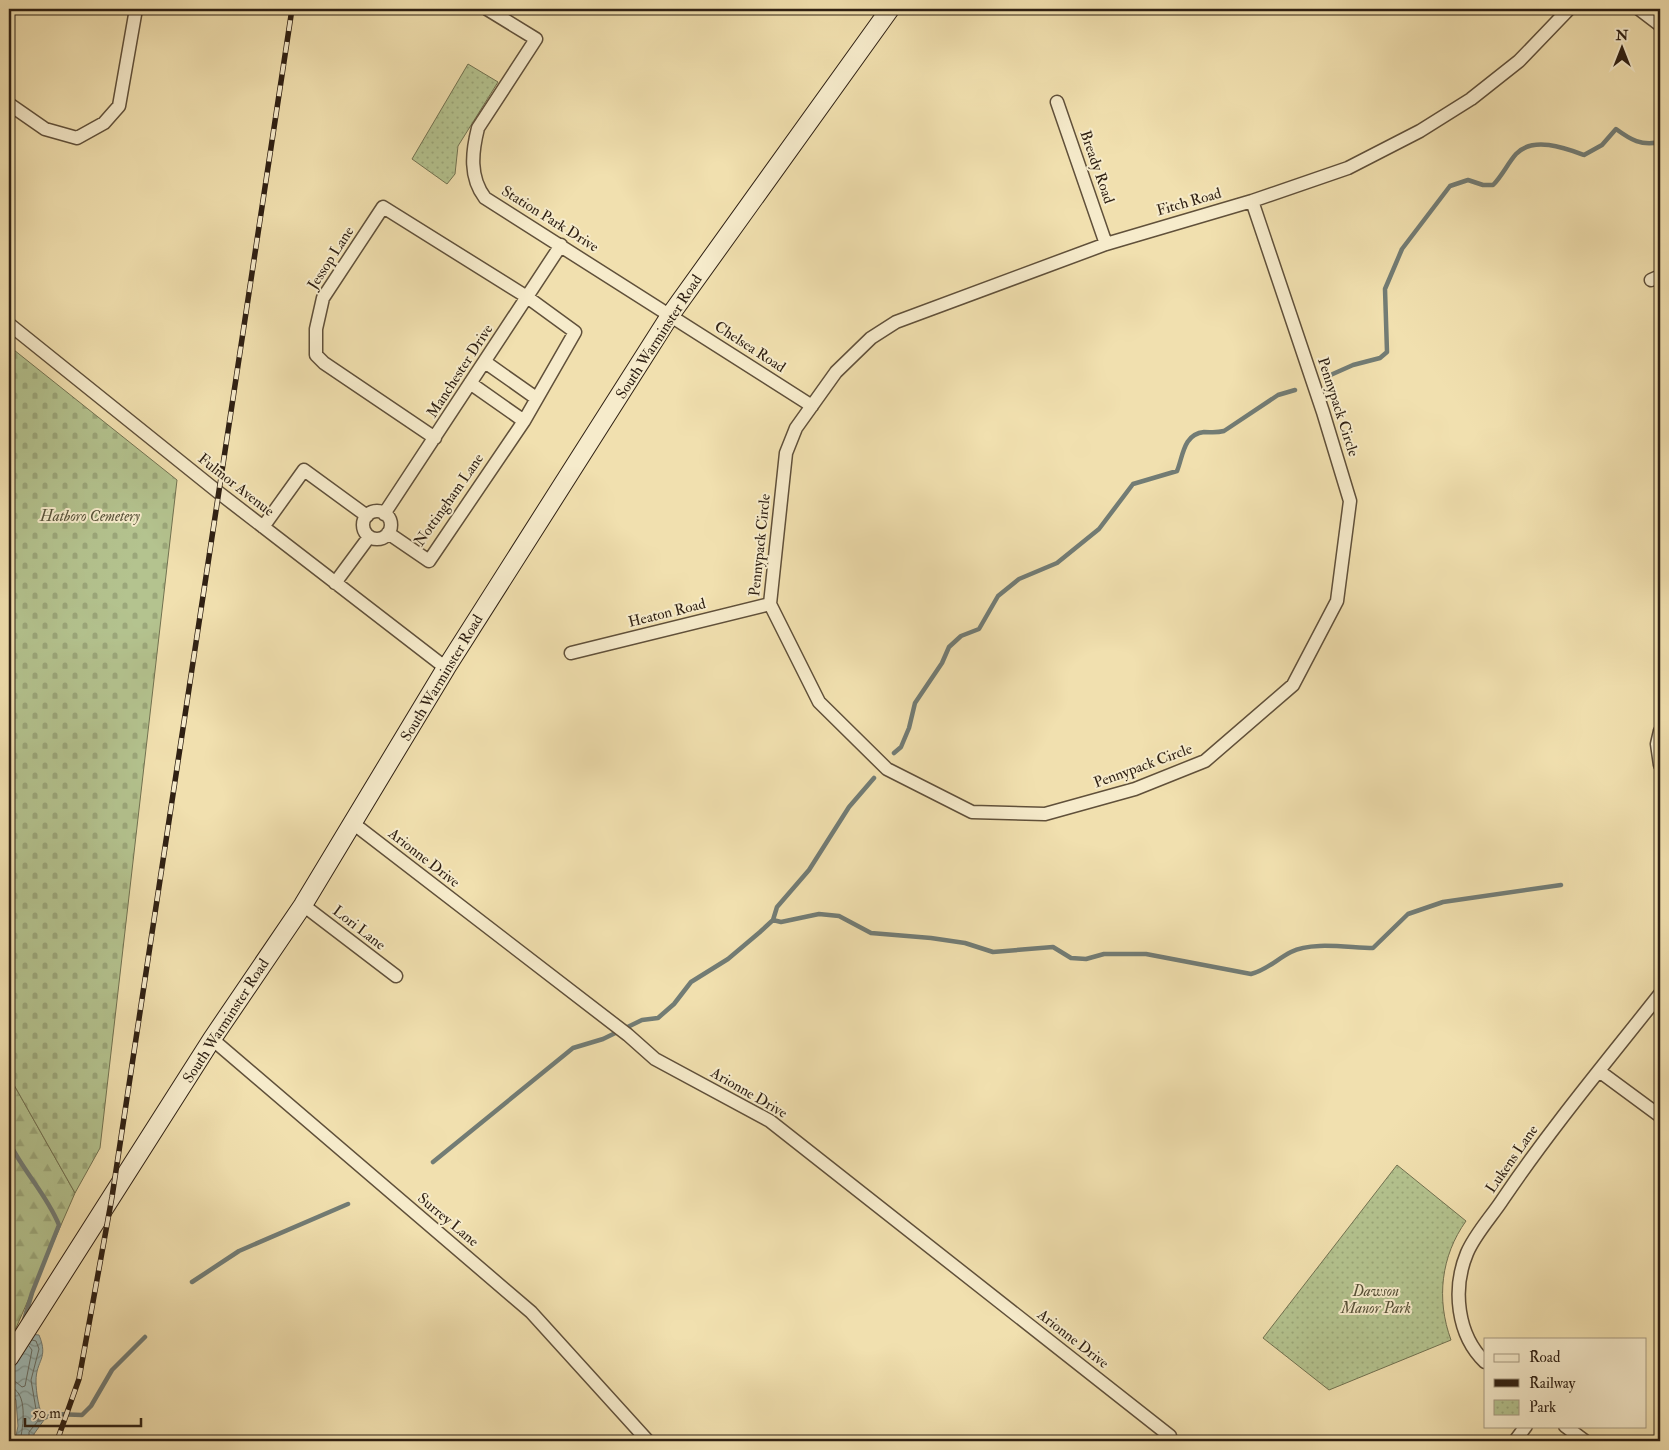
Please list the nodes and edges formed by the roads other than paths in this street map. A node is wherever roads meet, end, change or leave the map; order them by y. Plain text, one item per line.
1 (136, 9) edge
2 (487, 9) edge
3 (890, 9) edge
4 (1569, 9) edge
5 (1639, 9) edge
6 (1660, 25) edge
7 (1057, 102) dead end
8 (9, 104) edge
9 (1252, 201) junction
10 (1106, 244) junction
11 (561, 245) junction
12 (527, 297) junction
13 (671, 314) junction
14 (9, 324) edge
15 (485, 362) junction
16 (470, 383) junction
17 (536, 398) junction
18 (812, 406) junction
19 (524, 421) junction
20 (435, 438) junction
21 (384, 514) junction
22 (367, 516) junction
23 (262, 526) junction
24 (388, 533) junction
25 (369, 537) junction
26 (335, 583) junction
27 (770, 604) junction
28 (572, 653) dead end
29 (446, 668) junction
30 (1660, 731) edge
31 (1660, 765) edge
32 (354, 824) junction
33 (303, 905) junction
34 (396, 976) dead end
35 (1660, 994) edge
36 (212, 1039) junction
37 (1599, 1071) junction
38 (1660, 1116) edge
39 (9, 1358) edge
40 (1484, 1361) edge
41 (1525, 1428) edge
42 (1568, 1428) edge
43 (1170, 1436) dead end
44 (648, 1441) edge
45 (1515, 1441) edge
46 (1585, 1441) edge

1 - 8 street
2 - 11 street, Station Park Drive
3 - 13 street, South Warminster Road
4 - 9 street, Fitch Road
5 - 6 street
7 - 10 street, Bready Road
9 - 10 street, Fitch Road
9 - 27 street, Pennypack Circle
10 - 18 street, Fitch Road
11 - 12 street, Manchester Drive
11 - 13 street, Station Park Drive
12 - 15 street, Manchester Drive
12 - 17 street
12 - 20 street, Jessop Lane
13 - 18 street, Chelsea Road
13 - 29 street, South Warminster Road
14 - 23 street, Fulmor Avenue
15 - 16 street, Manchester Drive
15 - 17 street
16 - 19 street
16 - 20 street, Manchester Drive
17 - 19 street
18 - 27 street, Pennypack Circle
19 - 24 street, Nottingham Lane
20 - 21 street, Manchester Drive
21 - 22 street
21 - 24 street
22 - 23 street
22 - 25 street
23 - 26 street, Fulmor Avenue
24 - 25 street
25 - 26 street
26 - 29 street, Fulmor Avenue
27 - 28 street, Heaton Road
29 - 32 street, South Warminster Road
30 - 31 street
32 - 33 street, South Warminster Road
32 - 43 street, Arionne Drive
33 - 34 street, Lori Lane
33 - 36 street, South Warminster Road
35 - 37 street, Lukens Lane
36 - 39 street, South Warminster Road
36 - 44 street, Surrey Lane
37 - 38 street
37 - 40 street, Lukens Lane
41 - 45 street
42 - 46 street

